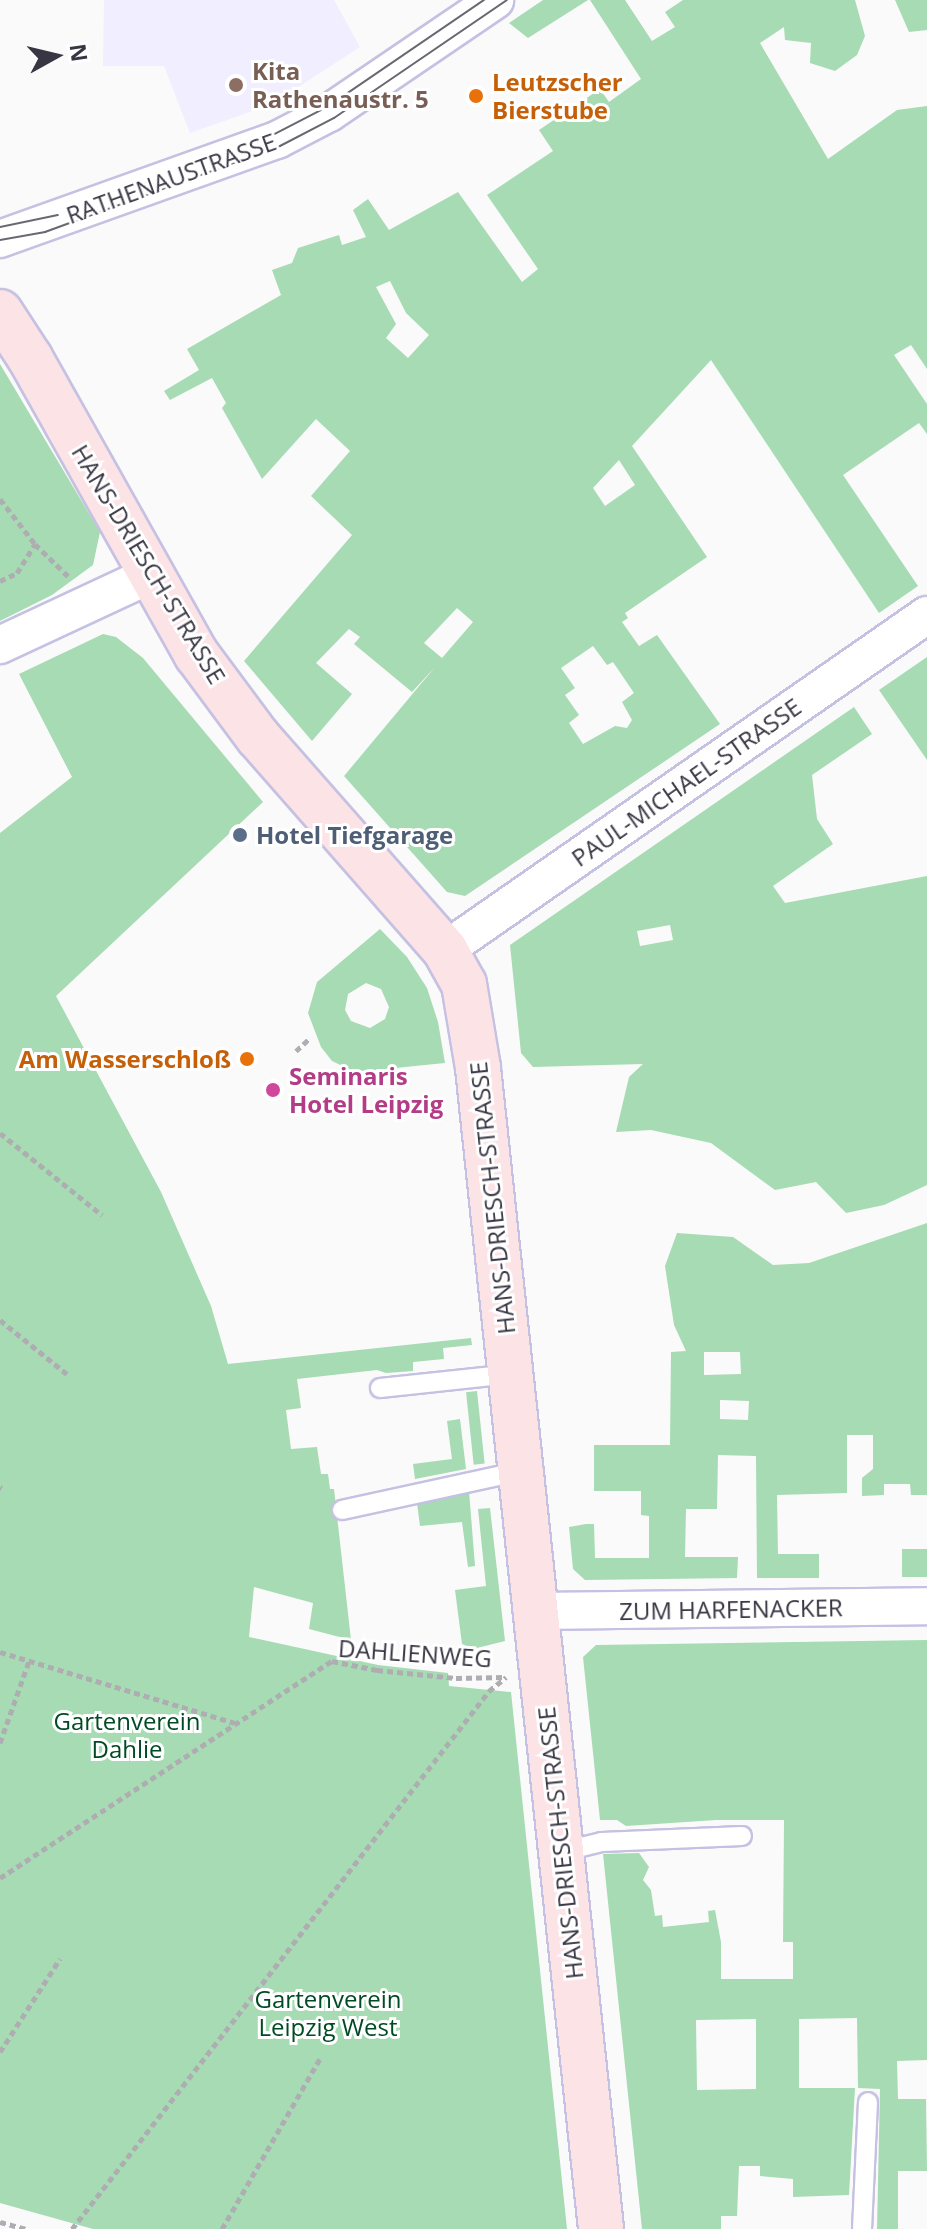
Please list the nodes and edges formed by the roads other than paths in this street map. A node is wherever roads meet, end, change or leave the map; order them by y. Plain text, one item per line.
1 (495, 0) edge
2 (0, 239) edge
3 (0, 312) edge
4 (152, 574) junction
5 (927, 615) edge
6 (0, 645) edge
7 (445, 950) junction
8 (510, 1374) junction
9 (380, 1388) dead end
10 (521, 1471) junction
11 (342, 1510) dead end
12 (927, 1606) edge
13 (535, 1611) junction
14 (742, 1836) dead end
15 (561, 1852) junction
16 (868, 2102) dead end
17 (601, 2229) edge
18 (862, 2229) edge

1 - 2 street, RATHENAUSTRASSE
3 - 4 main road, HANS-DRIESCH-STRASSE
4 - 6 street
4 - 7 main road, HANS-DRIESCH-STRASSE
5 - 7 street, PAUL-MICHAEL-STRASSE
7 - 8 main road, HANS-DRIESCH-STRASSE
8 - 9 lane
8 - 10 main road, HANS-DRIESCH-STRASSE
10 - 11 lane
10 - 13 main road, HANS-DRIESCH-STRASSE
12 - 13 street, ZUM HARFENACKER
13 - 15 main road, HANS-DRIESCH-STRASSE
14 - 15 lane
15 - 17 main road, HANS-DRIESCH-STRASSE
16 - 18 lane

